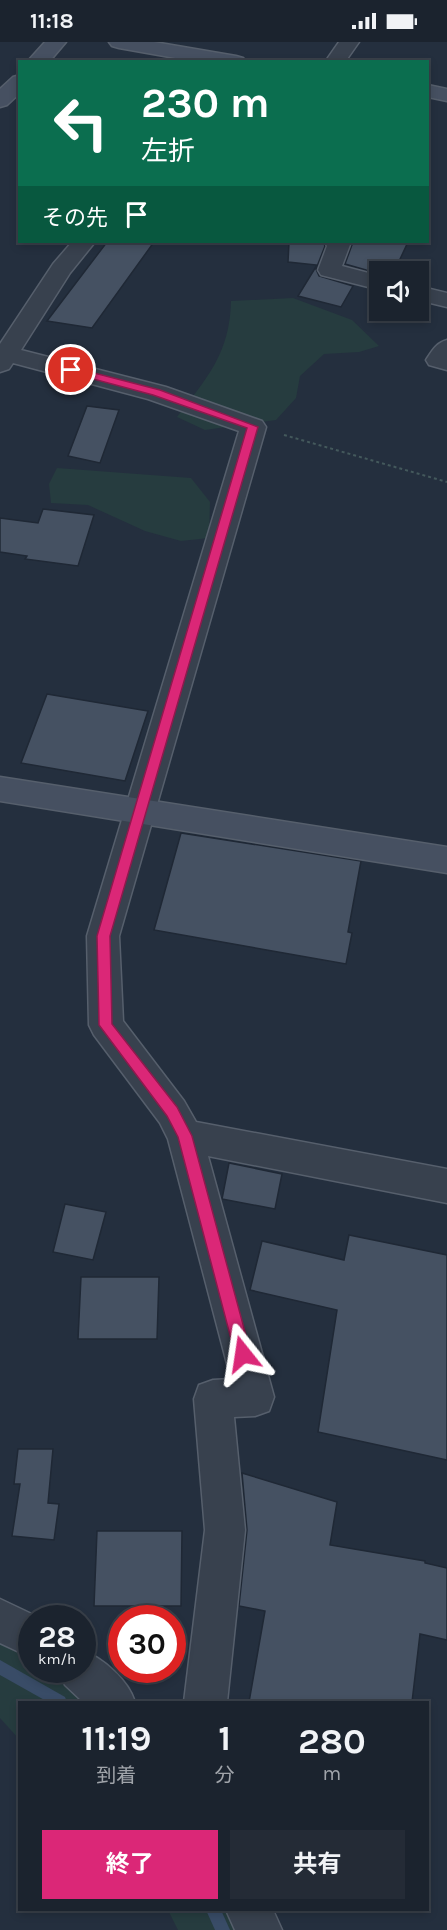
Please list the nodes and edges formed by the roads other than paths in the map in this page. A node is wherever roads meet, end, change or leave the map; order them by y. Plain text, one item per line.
1 (56, 42) edge
2 (119, 42) edge
3 (349, 42) edge
4 (40, 60) edge
5 (224, 60) edge
6 (336, 60) edge
7 (18, 83) edge
8 (429, 92) edge
9 (447, 95) edge
10 (0, 102) edge
11 (83, 243) edge
12 (340, 243) edge
13 (369, 280) edge
14 (429, 296) edge
15 (447, 300) edge
16 (447, 348) edge
17 (2, 356) edge
18 (447, 362) edge
19 (0, 789) edge
20 (140, 813) junction
21 (447, 860) edge
22 (185, 1136) junction
23 (447, 1186) edge
24 (0, 1620) edge
25 (18, 1630) edge
26 (94, 1683) edge
27 (113, 1701) edge
28 (206, 1701) edge
29 (250, 1911) edge
30 (259, 1930) edge

1 - 4 street
2 - 5 street
3 - 6 street
7 - 10 street
8 - 9 street
11 - 17 street
12 - 13 street
14 - 15 street
16 - 18 street
17 - 20 street
19 - 20 street
20 - 21 street
20 - 22 street
22 - 23 street
22 - 28 street
24 - 25 street
26 - 27 street
29 - 30 street

